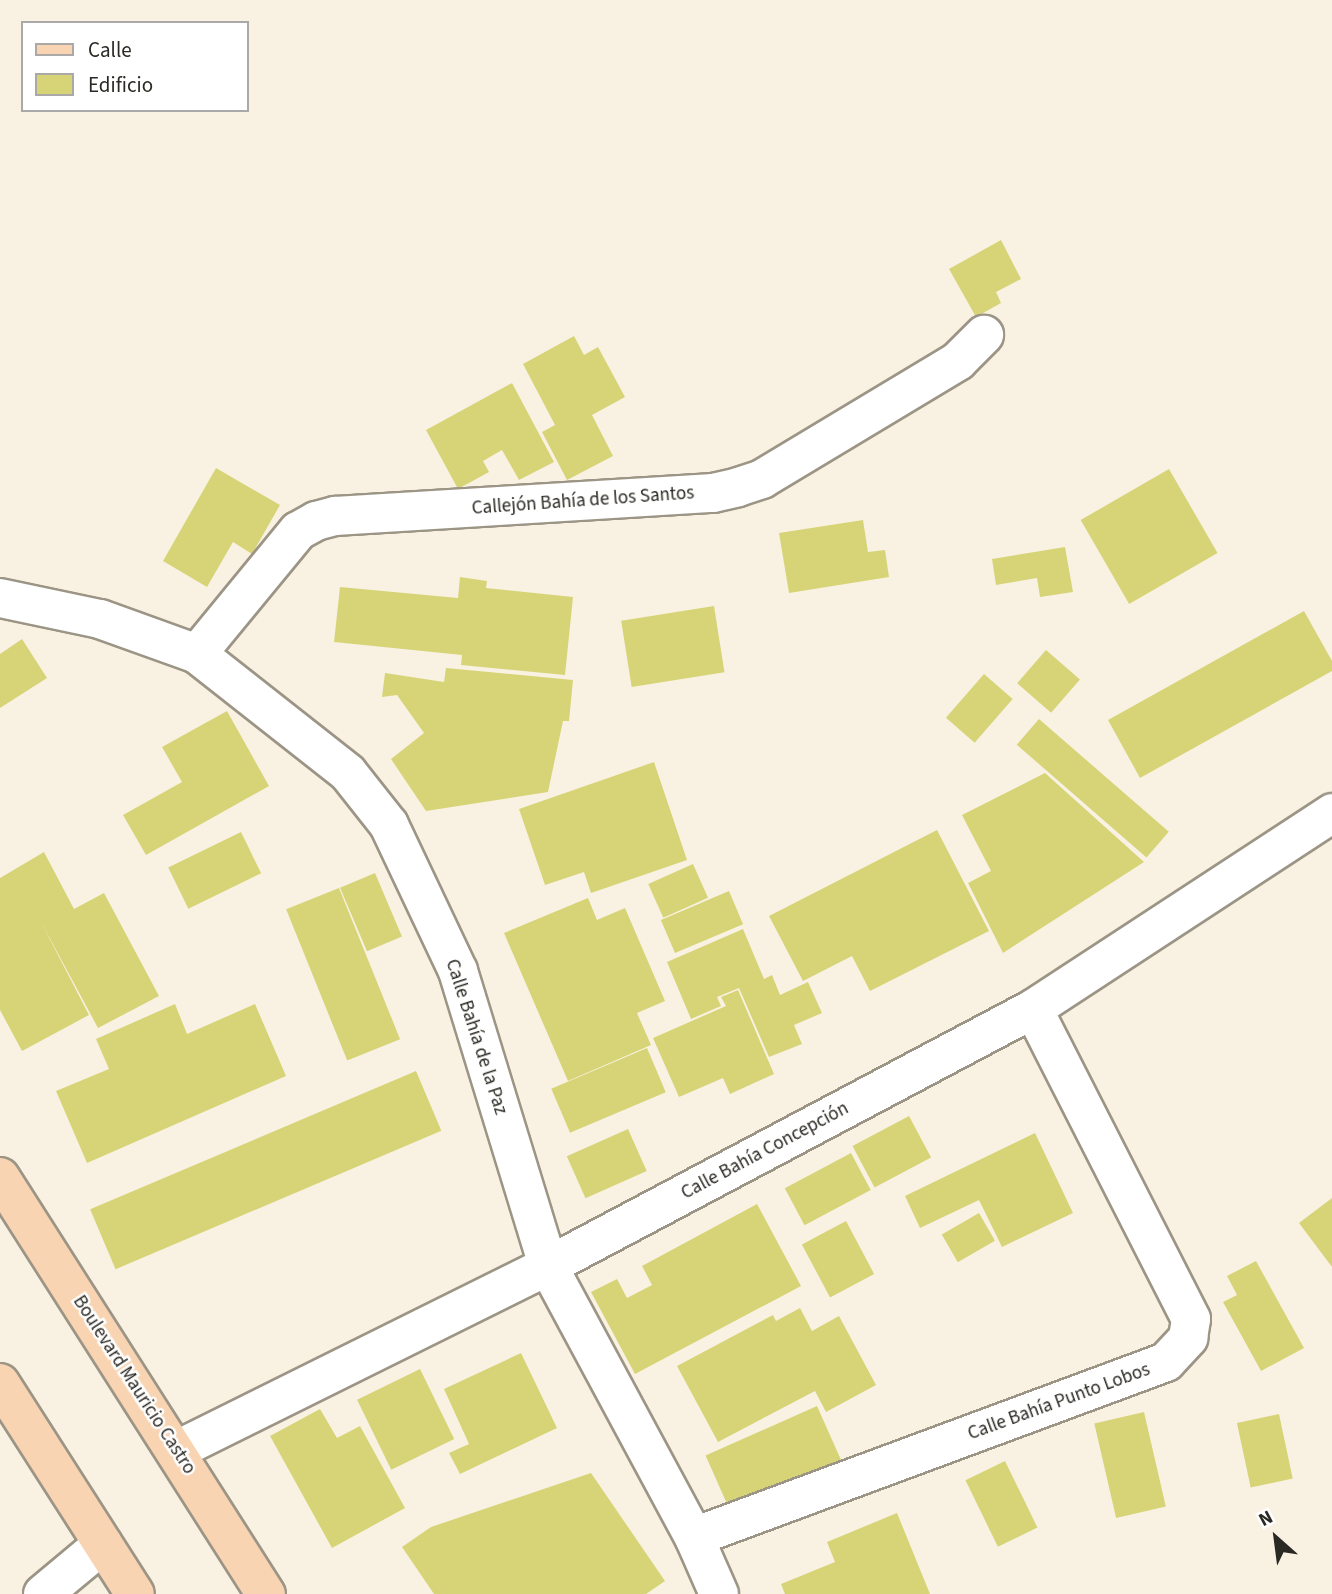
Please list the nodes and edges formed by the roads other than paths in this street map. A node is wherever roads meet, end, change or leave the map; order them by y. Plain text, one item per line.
1 (984, 335) dead end
2 (0, 598) edge
3 (197, 653) junction
4 (1332, 813) edge
5 (1033, 1009) junction
6 (0, 1177) edge
7 (548, 1266) junction
8 (0, 1383) edge
9 (177, 1450) junction
10 (694, 1537) junction
11 (103, 1544) junction
12 (43, 1594) edge
13 (135, 1594) edge
14 (266, 1594) edge
15 (719, 1594) edge

1 - 3 street, Callejón Bahía de los Santos
2 - 3 street, Calle Bahía de la Paz
3 - 7 street, Calle Bahía de la Paz
4 - 5 street, Calle Bahía Concepción
5 - 7 street, Calle Bahía Concepción
5 - 10 street, Calle Bahía Punto Lobos
6 - 9 main road, Boulevard Mauricio Castro
7 - 9 street, Calle Bahía Concepción
7 - 10 street, Calle Bahía de la Paz
8 - 11 main road
9 - 14 main road, Boulevard Mauricio Castro
10 - 15 street, Calle Bahía de la Paz
11 - 12 street
11 - 13 main road

